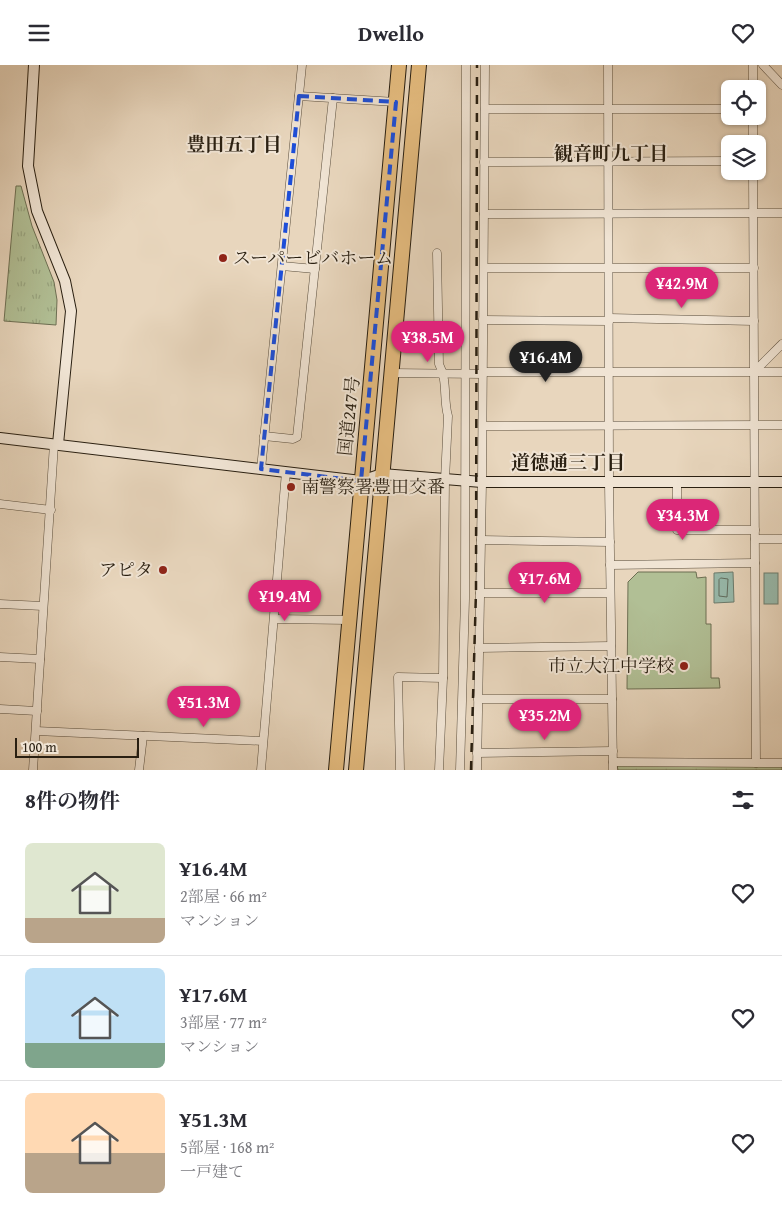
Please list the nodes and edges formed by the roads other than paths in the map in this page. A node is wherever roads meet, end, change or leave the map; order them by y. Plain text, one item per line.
1 (34, 65) edge
2 (302, 65) edge
3 (399, 65) edge
4 (419, 65) edge
5 (466, 65) edge
6 (485, 65) edge
7 (608, 65) edge
8 (753, 65) edge
9 (762, 65) edge
10 (753, 80) edge
11 (782, 85) edge
12 (299, 96) junction
13 (333, 98) junction
14 (396, 102) junction
15 (485, 109) junction
16 (608, 109) junction
17 (721, 109) edge
18 (608, 161) junction
19 (721, 161) edge
20 (484, 162) junction
21 (754, 180) edge
22 (608, 213) junction
23 (754, 213) junction
24 (782, 213) edge
25 (484, 214) junction
26 (438, 253) dead end
27 (282, 266) junction
28 (484, 267) junction
29 (609, 268) junction
30 (754, 268) junction
31 (315, 269) junction
32 (483, 320) junction
33 (609, 320) junction
34 (754, 321) junction
35 (782, 344) edge
36 (782, 371) edge
37 (609, 372) junction
38 (754, 372) junction
39 (391, 373) junction
40 (483, 373) junction
41 (444, 375) junction
42 (465, 375) junction
43 (609, 425) junction
44 (754, 425) junction
45 (782, 425) edge
46 (483, 426) junction
47 (264, 436) junction
48 (0, 438) edge
49 (56, 444) junction
50 (261, 469) junction
51 (286, 472) junction
52 (382, 475) junction
53 (445, 480) junction
54 (361, 481) junction
55 (465, 481) junction
56 (482, 482) junction
57 (609, 482) junction
58 (677, 482) junction
59 (754, 482) junction
60 (782, 482) edge
61 (0, 504) edge
62 (51, 510) junction
63 (755, 535) junction
64 (782, 539) edge
65 (481, 540) junction
66 (610, 542) junction
67 (755, 563) junction
68 (610, 565) junction
69 (480, 593) junction
70 (610, 593) junction
71 (0, 604) edge
72 (43, 606) junction
73 (274, 619) junction
74 (348, 620) junction
75 (611, 646) junction
76 (479, 647) junction
77 (0, 657) edge
78 (40, 659) junction
79 (443, 678) junction
80 (478, 699) junction
81 (612, 699) junction
82 (0, 709) edge
83 (37, 711) junction
84 (36, 731) junction
85 (143, 737) junction
86 (264, 741) junction
87 (613, 751) junction
88 (477, 753) junction
89 (756, 763) junction
90 (782, 763) edge
91 (613, 766) edge
92 (34, 770) edge
93 (139, 770) edge
94 (261, 770) edge
95 (336, 770) edge
96 (356, 770) edge
97 (400, 770) edge
98 (440, 770) edge
99 (460, 770) edge
100 (476, 770) edge

1 - 49 street
2 - 12 street
3 - 14 highway, 国道247号
4 - 39 highway
5 - 42 street
6 - 15 street
7 - 16 street
8 - 10 street
9 - 11 street
12 - 13 street
12 - 27 street
13 - 14 street
13 - 31 street
14 - 54 highway, 国道247号
15 - 16 street
15 - 20 street
16 - 17 street
16 - 18 street
18 - 19 street
18 - 20 street
18 - 22 street
20 - 25 street
21 - 23 street
22 - 23 street
22 - 25 street
22 - 29 street
23 - 24 street
23 - 30 street
25 - 28 street
26 - 41 street
27 - 31 street
27 - 47 street
28 - 29 street
28 - 32 street
29 - 30 street
29 - 33 street
30 - 34 street
31 - 47 street
32 - 33 street
32 - 40 street
33 - 34 street
33 - 37 street
34 - 38 street
35 - 38 street
36 - 38 street
37 - 38 street
37 - 40 street
37 - 43 street
38 - 44 street
39 - 41 street
39 - 52 highway
40 - 42 street
40 - 46 street
41 - 42 street
41 - 53 street
42 - 55 street
43 - 44 street
43 - 46 street
43 - 57 street
44 - 45 street
44 - 59 street
46 - 56 street
47 - 50 street
48 - 49 street
49 - 50 street
49 - 62 street
50 - 51 street
51 - 54 street
51 - 73 street
52 - 53 street
52 - 54 street
52 - 96 highway
53 - 55 street
53 - 79 street
54 - 74 highway, 国道247号
55 - 56 street
55 - 99 street
56 - 57 street
56 - 65 street
57 - 58 street
57 - 66 street
58 - 59 street
58 - 63 street
59 - 60 street
59 - 63 street
61 - 62 street
62 - 72 street
63 - 64 street
63 - 67 street
65 - 66 street
65 - 69 street
66 - 68 street
67 - 68 street
67 - 89 street
68 - 70 street
69 - 70 street
69 - 76 street
70 - 75 street
71 - 72 street
72 - 78 street
73 - 74 street
73 - 86 street
74 - 95 highway, 国道247号
75 - 76 street
75 - 81 street
76 - 80 street
77 - 78 street
78 - 83 street
79 - 97 street
79 - 98 street
80 - 81 street
80 - 88 street
81 - 87 street
82 - 83 street
83 - 84 street
84 - 85 street
84 - 92 street
85 - 86 street
85 - 93 street
86 - 94 street
87 - 88 street
87 - 91 street
88 - 100 street
89 - 90 street
89 - 91 street

